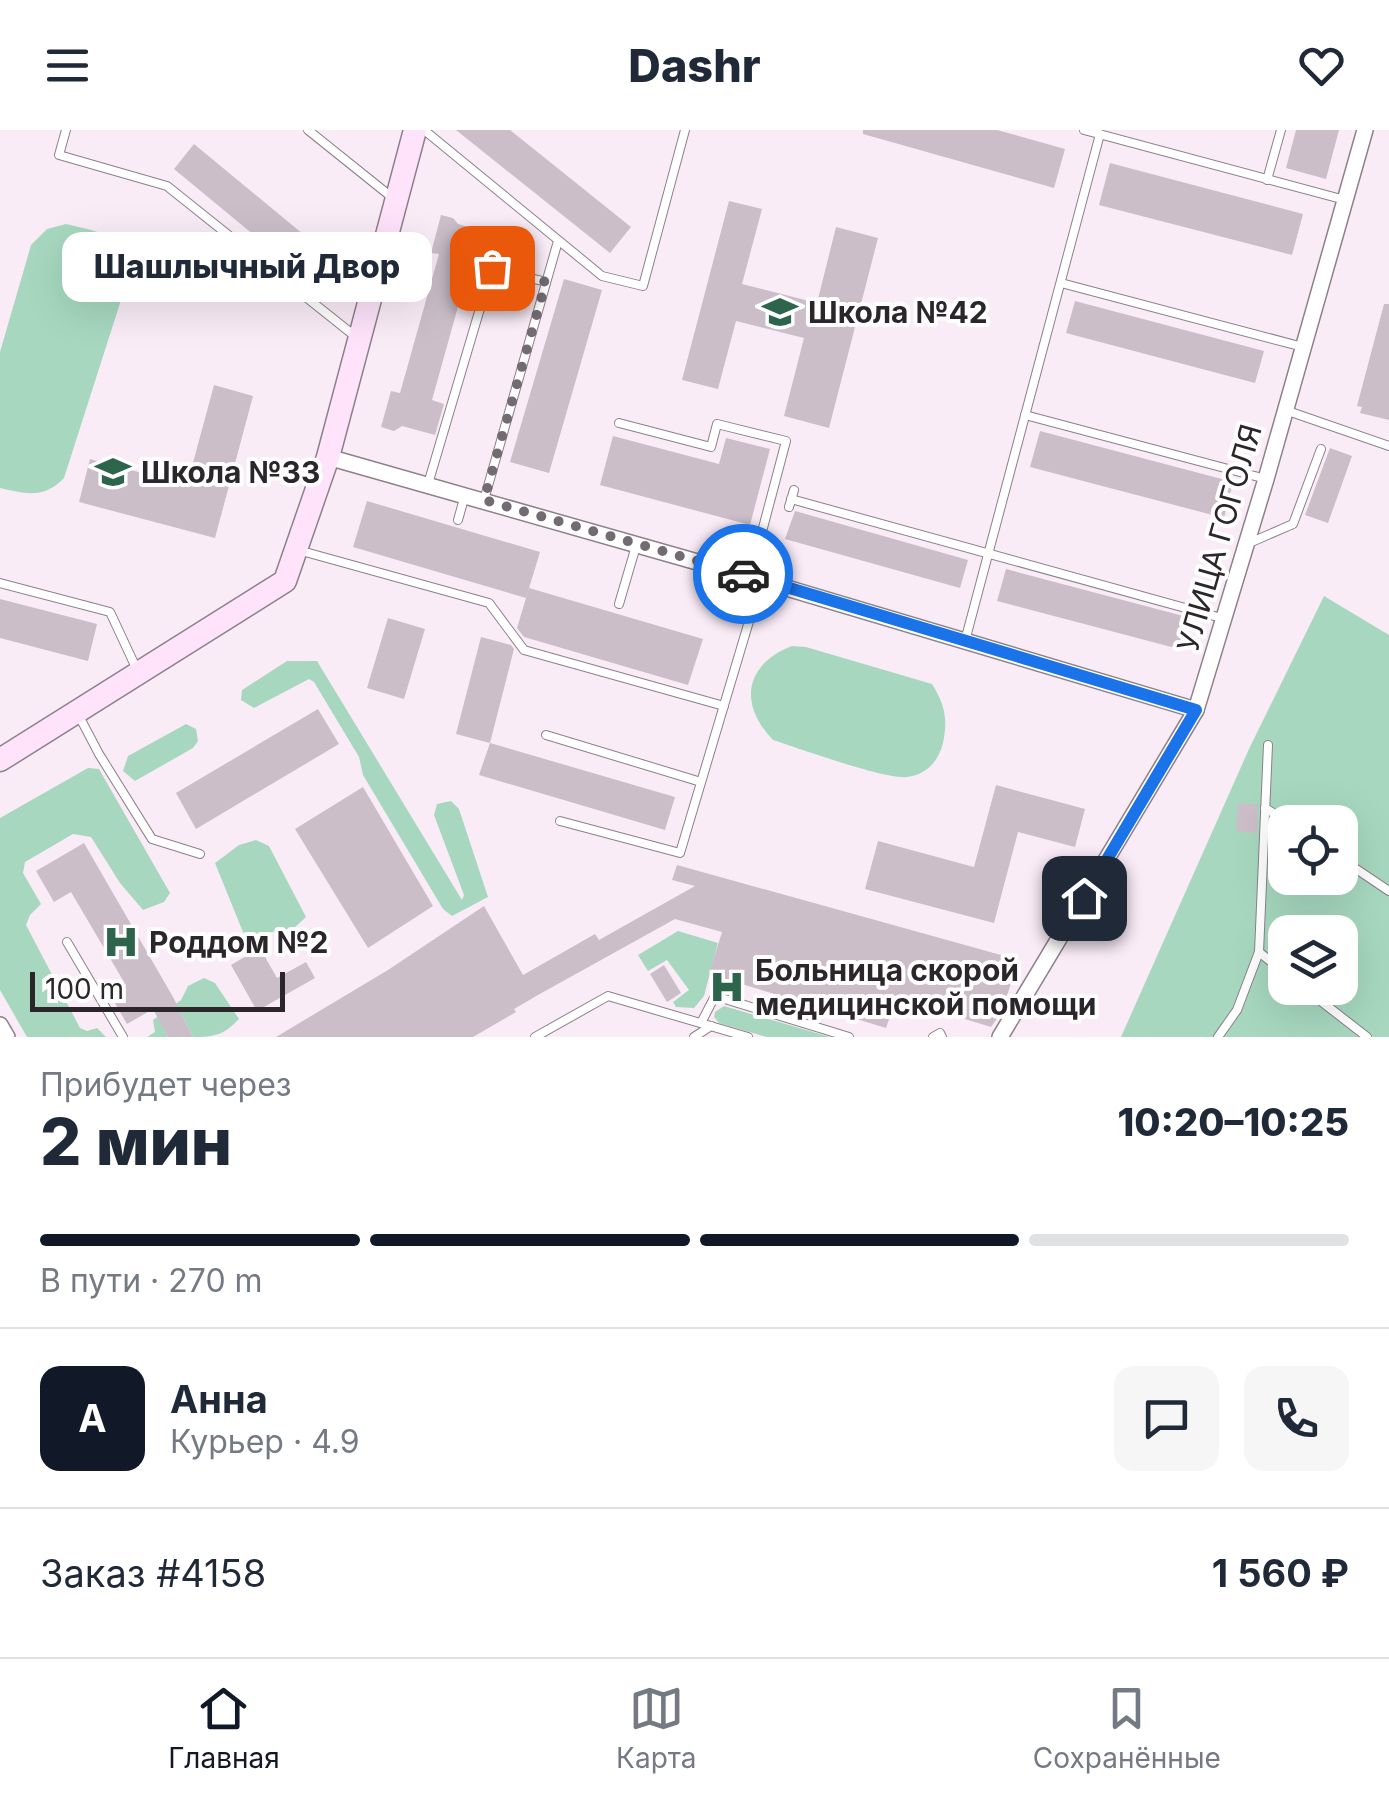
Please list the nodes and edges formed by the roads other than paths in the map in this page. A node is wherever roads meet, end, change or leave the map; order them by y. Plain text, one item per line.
1 (66, 130) edge
2 (308, 130) edge
3 (415, 130) edge
4 (424, 130) edge
5 (685, 130) edge
6 (1084, 130) edge
7 (1281, 130) edge
8 (1365, 130) edge
9 (1100, 134) junction
10 (1268, 180) junction
11 (1346, 200) junction
12 (396, 201) junction
13 (558, 240) junction
14 (546, 282) junction
15 (1060, 283) junction
16 (360, 340) junction
17 (1304, 347) junction
18 (1285, 410) junction
19 (1025, 415) junction
20 (620, 422) dead end
21 (1389, 446) edge
22 (1321, 449) dead end
23 (328, 457) junction
24 (1266, 478) junction
25 (428, 484) junction
26 (466, 495) junction
27 (791, 499) dead end
28 (484, 500) junction
29 (458, 520) dead end
30 (636, 544) junction
31 (1247, 544) junction
32 (298, 550) junction
33 (989, 554) junction
34 (756, 579) junction
35 (0, 583) edge
36 (619, 604) dead end
37 (1225, 619) junction
38 (965, 642) junction
39 (140, 675) junction
40 (724, 706) junction
41 (1196, 710) junction
42 (78, 714) junction
43 (546, 735) dead end
44 (1268, 745) dead end
45 (0, 760) edge
46 (701, 782) junction
47 (1265, 808) junction
48 (1268, 810) edge
49 (560, 821) dead end
50 (200, 854) dead end
51 (1358, 870) edge
52 (1389, 890) edge
53 (67, 942) dead end
54 (1259, 952) junction
55 (1268, 959) edge
56 (1326, 1005) edge
57 (706, 1024) junction
58 (0, 1026) edge
59 (1220, 1036) edge
60 (6, 1037) edge
61 (123, 1037) edge
62 (535, 1037) edge
63 (694, 1037) edge
64 (748, 1037) edge
65 (849, 1037) edge
66 (933, 1037) edge
67 (942, 1037) edge
68 (1000, 1037) edge
69 (1367, 1037) edge

1 - 16 lane
2 - 12 lane
3 - 12 street
4 - 13 lane
5 - 13 lane
6 - 9 lane
7 - 10 lane
8 - 11 street, УЛИЦА ГОГОЛЯ
9 - 10 lane
9 - 15 lane
10 - 11 lane
11 - 17 street, УЛИЦА ГОГОЛЯ
12 - 16 street
13 - 14 lane
14 - 25 lane
14 - 28 lane
15 - 17 lane
15 - 19 lane
16 - 23 street
17 - 18 street, УЛИЦА ГОГОЛЯ
18 - 21 lane
18 - 24 street, УЛИЦА ГОГОЛЯ
19 - 24 lane
19 - 33 lane
20 - 34 lane
22 - 31 lane
23 - 25 street
23 - 32 street
24 - 31 street, УЛИЦА ГОГОЛЯ
25 - 26 street
26 - 28 street
26 - 29 lane
27 - 33 lane
28 - 30 street
30 - 34 street
30 - 36 lane
31 - 37 street, УЛИЦА ГОГОЛЯ
32 - 39 street
32 - 40 lane
33 - 37 lane
33 - 38 lane
34 - 38 street
34 - 40 lane
35 - 39 lane
37 - 41 street, УЛИЦА ГОГОЛЯ
38 - 41 street
39 - 42 street
40 - 46 lane
41 - 68 street, УЛИЦА ГОГОЛЯ
42 - 45 street
42 - 50 lane
43 - 46 lane
44 - 47 lane
46 - 49 lane
47 - 48 lane
47 - 54 lane
51 - 52 lane
53 - 61 lane
54 - 55 lane
54 - 59 lane
56 - 69 lane
57 - 62 lane
57 - 63 lane
57 - 64 lane
57 - 65 lane
58 - 60 street
66 - 67 lane

